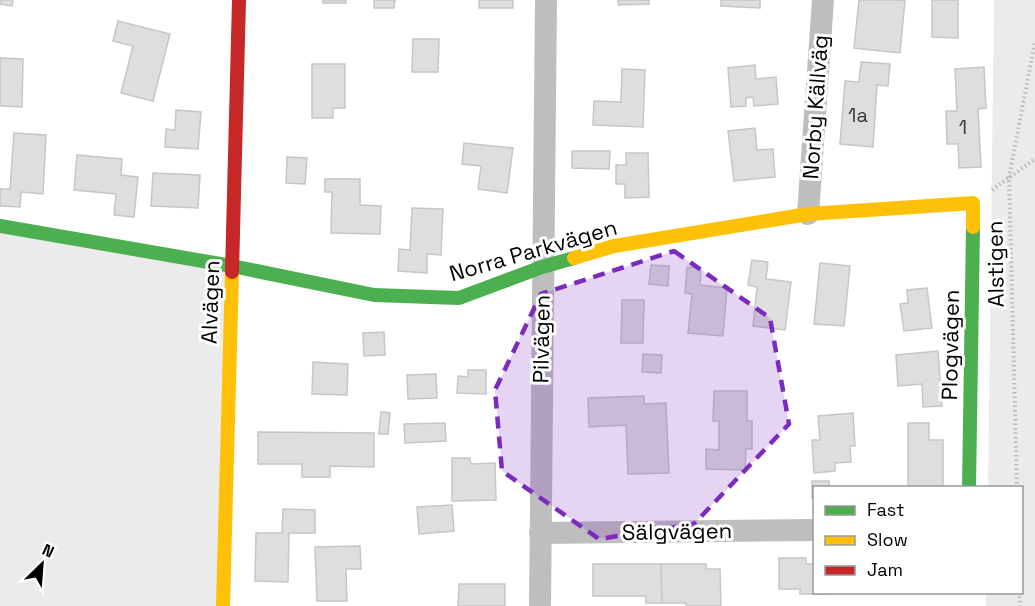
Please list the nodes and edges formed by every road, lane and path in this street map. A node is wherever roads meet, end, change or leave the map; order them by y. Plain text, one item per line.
1 (239, 0) edge
2 (546, 0) edge
3 (823, 0) edge
4 (1035, 42) edge
5 (1035, 159) edge
6 (1009, 177) junction
7 (973, 203) junction
8 (808, 214) junction
9 (0, 226) edge
10 (232, 266) junction
11 (542, 267) junction
12 (969, 486) edge
13 (1017, 486) edge
14 (813, 530) edge
15 (540, 533) junction
16 (223, 606) edge
17 (540, 606) edge

1 - 10 street, Alvägen
2 - 11 street, Pilvägen
3 - 8 street, Norby Källväg
4 - 6 path, Alstigen
5 - 6 path
6 - 7 path
6 - 13 path, Alstigen
7 - 8 street, Norra Parkvägen
7 - 12 street, Plogvägen
8 - 11 street, Norra Parkvägen
9 - 10 street, Norra Parkvägen
10 - 11 street, Norra Parkvägen
10 - 16 street, Alvägen
11 - 15 street, Pilvägen
14 - 15 street, Sälgvägen
15 - 17 street, Pilvägen

